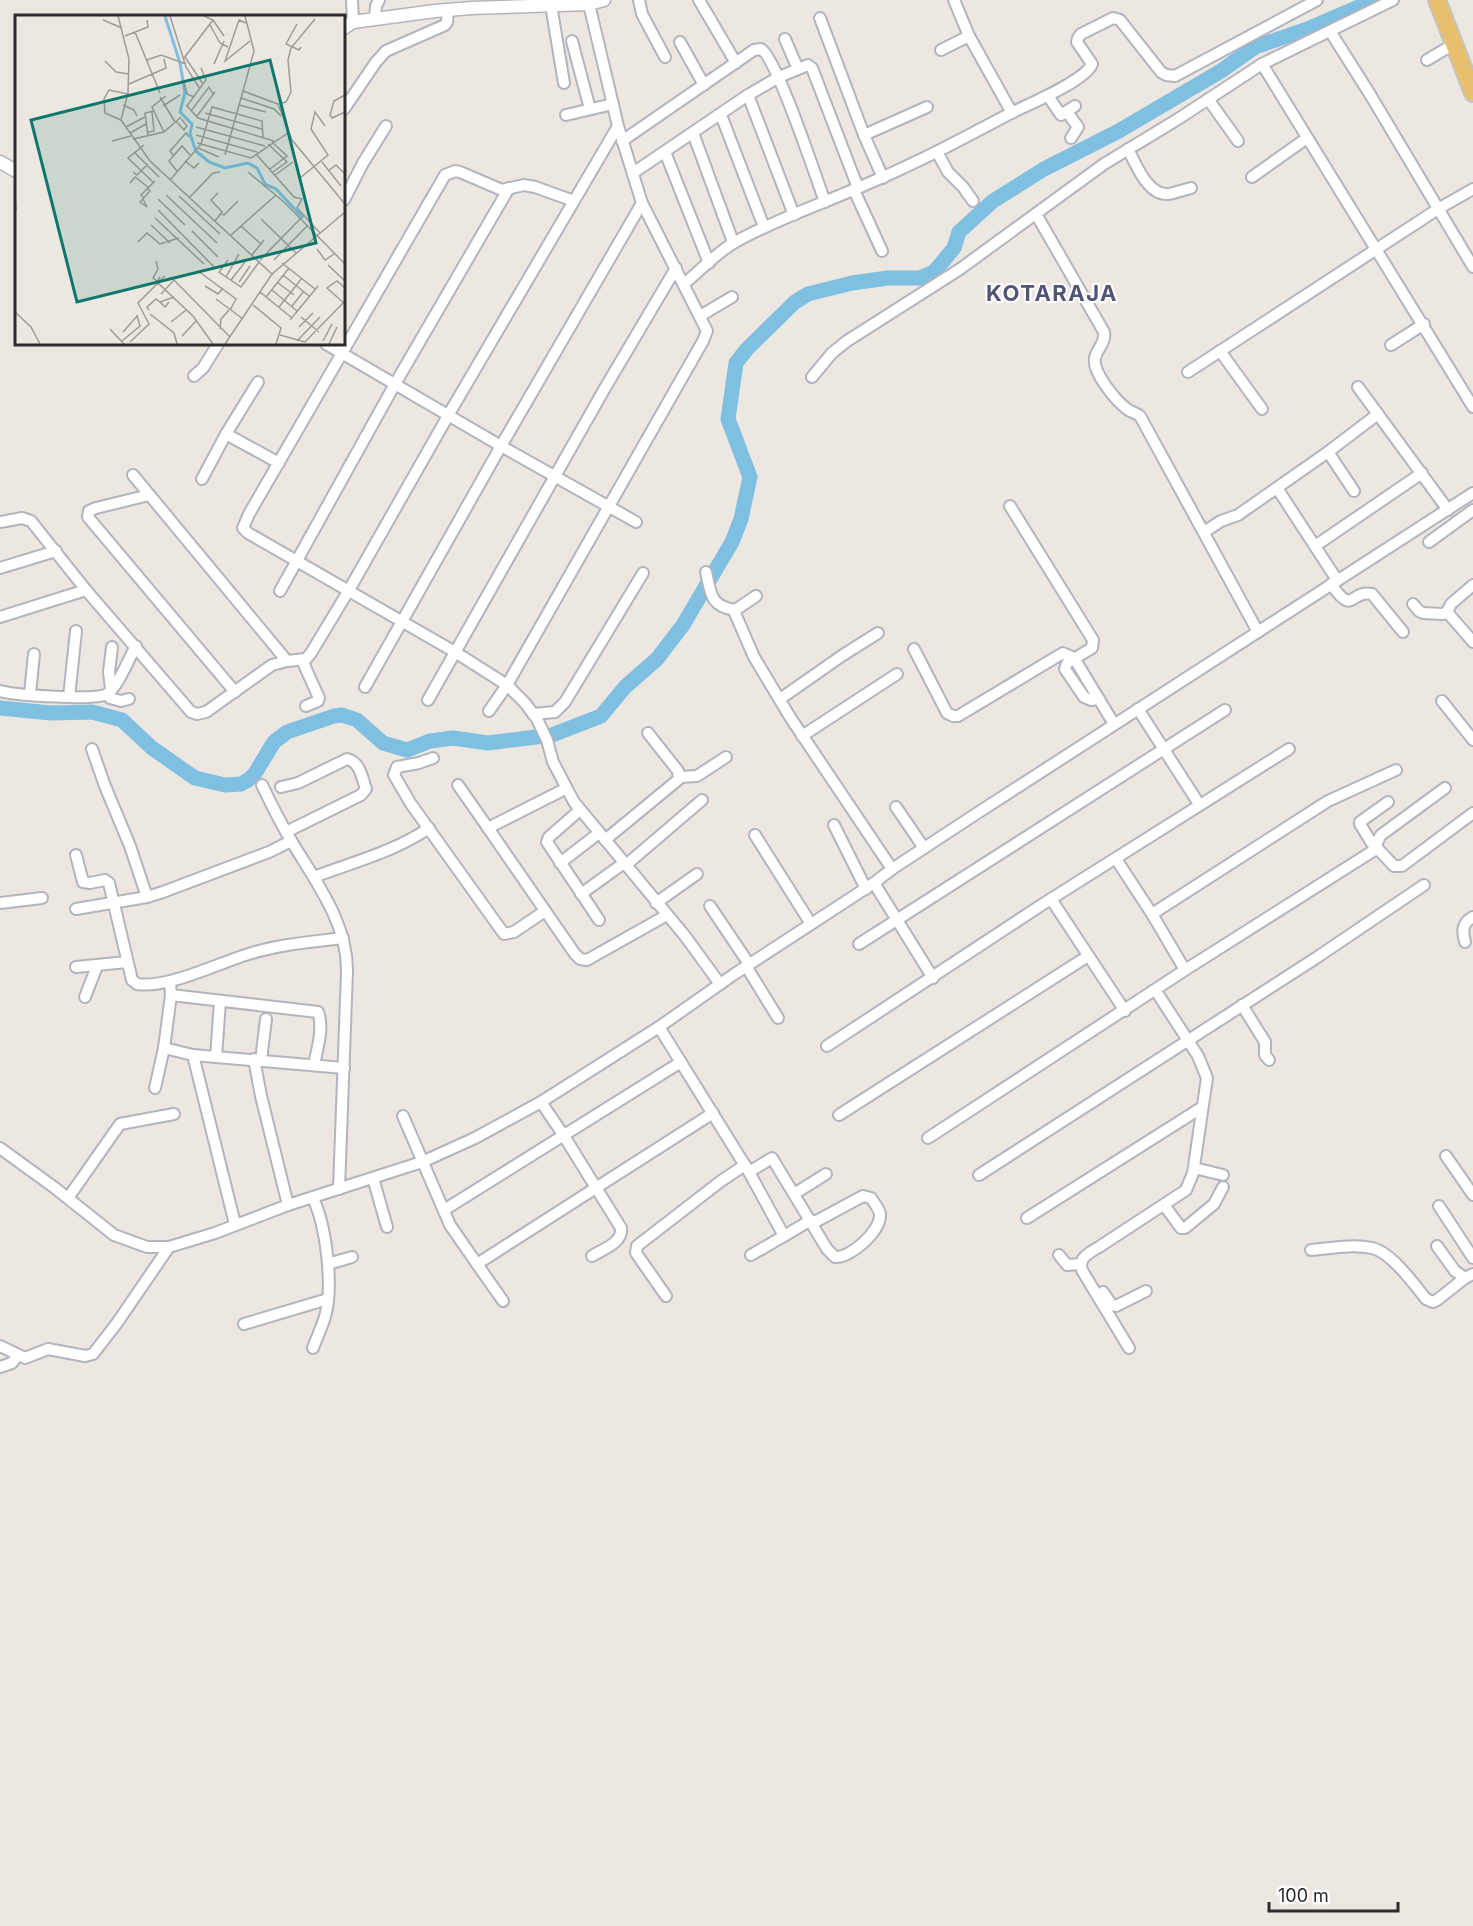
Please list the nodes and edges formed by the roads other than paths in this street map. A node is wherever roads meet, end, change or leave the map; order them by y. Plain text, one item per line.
1 (352, 0) edge
2 (379, 0) edge
3 (604, 0) edge
4 (639, 0) edge
5 (699, 0) edge
6 (954, 0) edge
7 (1317, 0) edge
8 (1394, 0) edge
9 (1437, 0) edge
10 (1449, 0) edge
11 (589, 4) junction
12 (551, 5) junction
13 (448, 10) junction
14 (820, 18) dead end
15 (375, 20) junction
16 (348, 25) edge
17 (1330, 31) junction
18 (969, 36) junction
19 (785, 39) dead end
20 (572, 41) dead end
21 (680, 42) dead end
22 (1454, 44) junction
23 (941, 50) dead end
24 (665, 57) dead end
25 (1427, 60) dead end
26 (736, 63) junction
27 (1262, 64) junction
28 (1473, 64) edge
29 (798, 69) junction
30 (779, 77) junction
31 (564, 82) dead end
32 (704, 85) junction
33 (1473, 93) edge
34 (748, 95) junction
35 (1048, 96) junction
36 (1208, 99) junction
37 (613, 104) junction
38 (927, 107) dead end
39 (345, 108) edge
40 (590, 109) junction
41 (1012, 112) junction
42 (566, 114) dead end
43 (721, 115) junction
44 (386, 126) dead end
45 (618, 126) junction
46 (693, 133) junction
47 (864, 135) junction
48 (1071, 138) dead end
49 (1307, 138) junction
50 (622, 141) junction
51 (1238, 141) dead end
52 (1128, 149) junction
53 (665, 152) junction
54 (938, 152) junction
55 (0, 162) edge
56 (15, 170) edge
57 (633, 173) junction
58 (1252, 177) dead end
59 (883, 178) junction
60 (509, 188) junction
61 (1191, 188) dead end
62 (856, 189) junction
63 (1473, 189) edge
64 (345, 198) edge
65 (574, 201) junction
66 (973, 201) dead end
67 (825, 202) junction
68 (642, 203) junction
69 (1438, 209) junction
70 (1036, 214) junction
71 (794, 215) junction
72 (764, 227) junction
73 (734, 243) junction
74 (1376, 248) junction
75 (882, 250) dead end
76 (710, 262) junction
77 (1473, 267) edge
78 (676, 268) junction
79 (684, 284) junction
80 (732, 297) dead end
81 (700, 316) junction
82 (1424, 324) junction
83 (217, 345) edge
84 (328, 345) edge
85 (1391, 345) dead end
86 (1220, 351) junction
87 (342, 353) junction
88 (1188, 372) dead end
89 (194, 376) dead end
90 (812, 377) dead end
91 (258, 382) dead end
92 (395, 384) junction
93 (1358, 387) dead end
94 (1473, 406) edge
95 (1262, 409) dead end
96 (1378, 414) junction
97 (448, 415) junction
98 (226, 434) junction
99 (501, 446) junction
100 (1328, 452) junction
101 (279, 463) junction
102 (1422, 473) junction
103 (133, 475) dead end
104 (555, 477) junction
105 (202, 479) dead end
106 (1277, 488) junction
107 (1354, 491) dead end
108 (1473, 493) edge
109 (149, 495) junction
110 (607, 506) junction
111 (1010, 506) dead end
112 (1448, 510) junction
113 (1473, 510) edge
114 (0, 522) edge
115 (636, 522) dead end
116 (1204, 532) junction
117 (1429, 542) dead end
118 (1315, 546) junction
119 (56, 551) junction
120 (296, 561) junction
121 (0, 568) edge
122 (706, 572) dead end
123 (643, 573) dead end
124 (1334, 582) junction
125 (1473, 585) edge
126 (86, 590) junction
127 (350, 590) junction
128 (280, 591) dead end
129 (756, 596) dead end
130 (1413, 604) dead end
131 (735, 610) junction
132 (1447, 612) junction
133 (0, 617) edge
134 (402, 621) junction
135 (76, 631) dead end
136 (1258, 632) junction
137 (1403, 632) dead end
138 (878, 633) dead end
139 (1473, 642) edge
140 (136, 646) junction
141 (112, 647) dead end
142 (914, 649) dead end
143 (455, 652) junction
144 (34, 654) dead end
145 (1074, 658) junction
146 (302, 660) junction
147 (287, 661) junction
148 (897, 674) dead end
149 (507, 685) junction
150 (365, 687) dead end
151 (0, 691) edge
152 (110, 692) junction
153 (235, 692) junction
154 (30, 694) junction
155 (69, 697) junction
156 (129, 699) dead end
157 (780, 699) junction
158 (429, 700) dead end
159 (1442, 701) dead end
160 (306, 706) dead end
161 (1138, 709) junction
162 (1225, 710) dead end
163 (489, 711) dead end
164 (535, 717) junction
165 (1114, 724) junction
166 (648, 733) dead end
167 (802, 736) junction
168 (1473, 740) edge
169 (1162, 748) junction
170 (1289, 748) dead end
171 (92, 749) dead end
172 (726, 757) dead end
173 (433, 758) dead end
174 (1396, 770) dead end
175 (680, 777) junction
176 (262, 785) dead end
177 (458, 785) dead end
178 (280, 787) dead end
179 (1445, 788) dead end
180 (566, 789) junction
181 (702, 800) dead end
182 (1388, 802) dead end
183 (1200, 804) junction
184 (896, 807) dead end
185 (580, 810) junction
186 (1473, 813) edge
187 (834, 825) dead end
188 (429, 828) junction
189 (488, 828) junction
190 (755, 835) dead end
191 (602, 836) junction
192 (289, 837) junction
193 (924, 848) junction
194 (1377, 849) junction
195 (76, 855) dead end
196 (1116, 859) junction
197 (560, 863) junction
198 (625, 864) junction
199 (892, 869) junction
200 (697, 874) dead end
201 (314, 877) junction
202 (1424, 885) dead end
203 (870, 886) junction
204 (581, 894) junction
205 (147, 897) junction
206 (42, 898) dead end
207 (1051, 899) junction
208 (0, 903) edge
209 (113, 903) junction
210 (656, 903) junction
211 (710, 906) dead end
212 (76, 909) dead end
213 (545, 911) junction
214 (1152, 914) junction
215 (667, 915) junction
216 (1473, 917) edge
217 (599, 920) dead end
218 (897, 920) junction
219 (811, 924) junction
220 (343, 938) junction
221 (1465, 942) dead end
222 (859, 944) dead end
223 (1088, 956) junction
224 (127, 962) junction
225 (748, 965) junction
226 (98, 966) junction
227 (76, 968) dead end
228 (1185, 970) junction
229 (933, 978) junction
230 (170, 981) junction
231 (720, 984) junction
232 (1156, 991) junction
233 (171, 995) junction
234 (85, 997) dead end
235 (220, 1002) junction
236 (1242, 1005) junction
237 (1125, 1011) junction
238 (266, 1018) dead end
239 (778, 1018) dead end
240 (659, 1028) junction
241 (1187, 1040) junction
242 (827, 1047) dead end
243 (164, 1048) junction
244 (193, 1055) junction
245 (216, 1057) junction
246 (258, 1060) junction
247 (1269, 1060) dead end
248 (681, 1062) junction
249 (314, 1065) junction
250 (344, 1068) junction
251 (156, 1088) dead end
252 (541, 1102) junction
253 (1201, 1108) junction
254 (713, 1113) junction
255 (174, 1114) dead end
256 (839, 1115) dead end
257 (404, 1116) dead end
258 (564, 1136) junction
259 (928, 1138) dead end
260 (0, 1148) edge
261 (1446, 1156) dead end
262 (422, 1162) junction
263 (1194, 1168) junction
264 (747, 1169) junction
265 (826, 1174) dead end
266 (979, 1175) dead end
267 (373, 1178) junction
268 (596, 1188) junction
269 (339, 1189) junction
270 (794, 1194) junction
271 (1473, 1195) edge
272 (68, 1198) junction
273 (313, 1198) junction
274 (288, 1205) junction
275 (1164, 1205) junction
276 (1439, 1206) dead end
277 (444, 1210) junction
278 (1027, 1218) dead end
279 (812, 1222) junction
280 (235, 1224) junction
281 (387, 1227) dead end
282 (784, 1236) junction
283 (1437, 1246) dead end
284 (169, 1247) junction
285 (1311, 1250) dead end
286 (751, 1255) dead end
287 (1059, 1255) dead end
288 (592, 1256) dead end
289 (352, 1257) dead end
290 (1473, 1258) edge
291 (1082, 1261) junction
292 (328, 1264) junction
293 (477, 1264) junction
294 (1469, 1276) edge
295 (1146, 1291) dead end
296 (666, 1296) dead end
297 (328, 1299) junction
298 (503, 1301) dead end
299 (244, 1324) dead end
300 (0, 1346) edge
301 (313, 1348) dead end
302 (1129, 1348) dead end
303 (18, 1355) junction
304 (0, 1367) edge

1 - 16 street
2 - 15 street
3 - 11 street
4 - 24 street
5 - 26 street
6 - 18 street
7 - 35 street
8 - 17 street
9 - 22 highway
10 - 28 highway
11 - 12 street
11 - 37 street
12 - 13 street
12 - 31 street
13 - 15 street
13 - 39 street
14 - 47 street
15 - 16 street
17 - 27 street
17 - 69 street
18 - 23 street
18 - 41 street
19 - 29 street
20 - 40 street
21 - 32 street
22 - 25 street
22 - 33 highway
26 - 30 street
26 - 32 street
27 - 36 street
27 - 49 street
29 - 30 street
29 - 62 street
30 - 34 street
30 - 67 street
32 - 50 street
34 - 43 street
34 - 71 street
35 - 41 street
35 - 48 street
36 - 51 street
36 - 52 street
37 - 40 street
37 - 45 street
38 - 47 street
40 - 42 street
41 - 54 street
43 - 46 street
43 - 72 street
44 - 64 street
45 - 50 street
45 - 65 street
46 - 53 street
46 - 73 street
47 - 59 street
49 - 58 street
49 - 74 street
50 - 57 street
52 - 61 street
52 - 70 street
53 - 57 street
53 - 76 street
54 - 59 street
54 - 66 street
55 - 56 street
57 - 68 street
59 - 62 street
60 - 65 street
60 - 87 street
60 - 92 street
62 - 67 street
62 - 75 street
63 - 69 street
65 - 97 street
67 - 71 street
68 - 78 street
68 - 99 street
69 - 74 street
69 - 77 street
70 - 90 street
70 - 116 street
71 - 72 street
72 - 73 street
73 - 76 street
74 - 82 street
74 - 86 street
76 - 79 street
78 - 79 street
78 - 104 street
79 - 81 street
80 - 81 street
81 - 110 street
82 - 85 street
82 - 94 street
83 - 89 street
84 - 87 street
86 - 88 street
86 - 95 street
87 - 92 street
87 - 101 street
91 - 98 street
92 - 97 street
92 - 120 street
93 - 96 street
96 - 100 street
96 - 102 street
97 - 99 street
97 - 127 street
98 - 101 street
98 - 105 street
99 - 104 street
99 - 134 street
100 - 106 street
100 - 107 street
101 - 120 street
102 - 112 street
102 - 118 street
103 - 109 street
104 - 110 street
104 - 143 street
106 - 116 street
106 - 118 street
108 - 112 street
109 - 147 street
109 - 153 street
110 - 115 street
110 - 149 street
111 - 145 street
112 - 124 street
113 - 117 street
114 - 119 street
116 - 136 street
118 - 124 street
119 - 121 street
119 - 126 street
120 - 127 street
120 - 128 street
122 - 131 street
123 - 164 street
124 - 136 street
124 - 137 street
125 - 132 street
126 - 133 street
126 - 140 street
127 - 134 street
127 - 146 street
129 - 131 street
130 - 132 street
131 - 157 street
132 - 139 street
134 - 143 street
134 - 150 street
135 - 155 street
136 - 161 street
138 - 157 street
140 - 152 street
140 - 153 street
141 - 152 street
142 - 145 street
143 - 149 street
143 - 158 street
144 - 154 street
145 - 165 street
146 - 147 street
146 - 160 street
147 - 153 street
148 - 167 street
149 - 163 street
149 - 164 street
151 - 154 street
152 - 155 street
152 - 156 street
154 - 155 street
157 - 167 street
159 - 168 street
161 - 165 street
161 - 169 street
162 - 169 street
164 - 180 street
165 - 193 street
166 - 175 street
167 - 199 street
169 - 183 street
169 - 218 street
170 - 183 street
171 - 205 street
172 - 175 street
173 - 188 street
174 - 214 street
175 - 191 street
176 - 192 street
177 - 189 street
178 - 192 street
179 - 194 street
180 - 185 street
180 - 189 street
181 - 198 street
182 - 194 street
183 - 196 street
184 - 193 street
185 - 191 street
185 - 197 street
186 - 194 street
187 - 203 street
188 - 201 street
188 - 213 street
189 - 213 street
190 - 219 street
191 - 197 street
191 - 198 street
192 - 201 street
192 - 205 street
193 - 199 street
194 - 228 street
195 - 209 street
196 - 207 street
196 - 214 street
197 - 204 street
198 - 204 street
198 - 210 street
199 - 203 street
200 - 210 street
201 - 220 street
202 - 236 street
203 - 218 street
203 - 219 street
204 - 217 street
205 - 209 street
206 - 208 street
207 - 223 street
207 - 229 street
209 - 212 street
209 - 224 street
210 - 215 street
211 - 225 street
213 - 215 street
214 - 228 street
215 - 231 street
216 - 221 street
218 - 222 street
218 - 229 street
219 - 225 street
220 - 230 street
220 - 250 street
223 - 237 street
223 - 256 street
224 - 226 street
224 - 230 street
225 - 231 street
225 - 239 street
226 - 227 street
226 - 234 street
228 - 232 street
229 - 242 street
230 - 233 street
231 - 240 street
232 - 237 street
232 - 241 street
233 - 235 street
233 - 243 street
235 - 245 street
235 - 249 street
236 - 241 street
236 - 247 street
237 - 259 street
238 - 246 street
240 - 248 street
240 - 252 street
241 - 253 street
241 - 266 street
243 - 244 street
243 - 251 street
244 - 245 street
244 - 280 street
245 - 246 street
246 - 249 street
246 - 274 street
248 - 254 street
248 - 258 street
249 - 250 street
250 - 269 street
252 - 258 street
252 - 262 street
253 - 263 street
253 - 278 street
254 - 264 street
254 - 268 street
255 - 272 street
257 - 262 street
258 - 268 street
258 - 277 street
260 - 272 street
261 - 271 street
262 - 267 street
262 - 277 street
263 - 275 street
263 - 275 street
264 - 270 street
264 - 282 street
264 - 296 street
265 - 270 street
267 - 269 street
267 - 281 street
268 - 288 street
268 - 293 street
269 - 273 street
270 - 279 street
272 - 284 street
273 - 274 street
273 - 292 street
274 - 280 street
275 - 291 street
276 - 290 street
277 - 293 street
279 - 279 street
279 - 282 street
280 - 284 street
282 - 286 street
283 - 294 street
284 - 303 street
285 - 294 street
287 - 291 street
289 - 292 street
291 - 295 street
291 - 302 street
292 - 297 street
293 - 298 street
297 - 299 street
297 - 301 street
300 - 303 street
303 - 304 street

